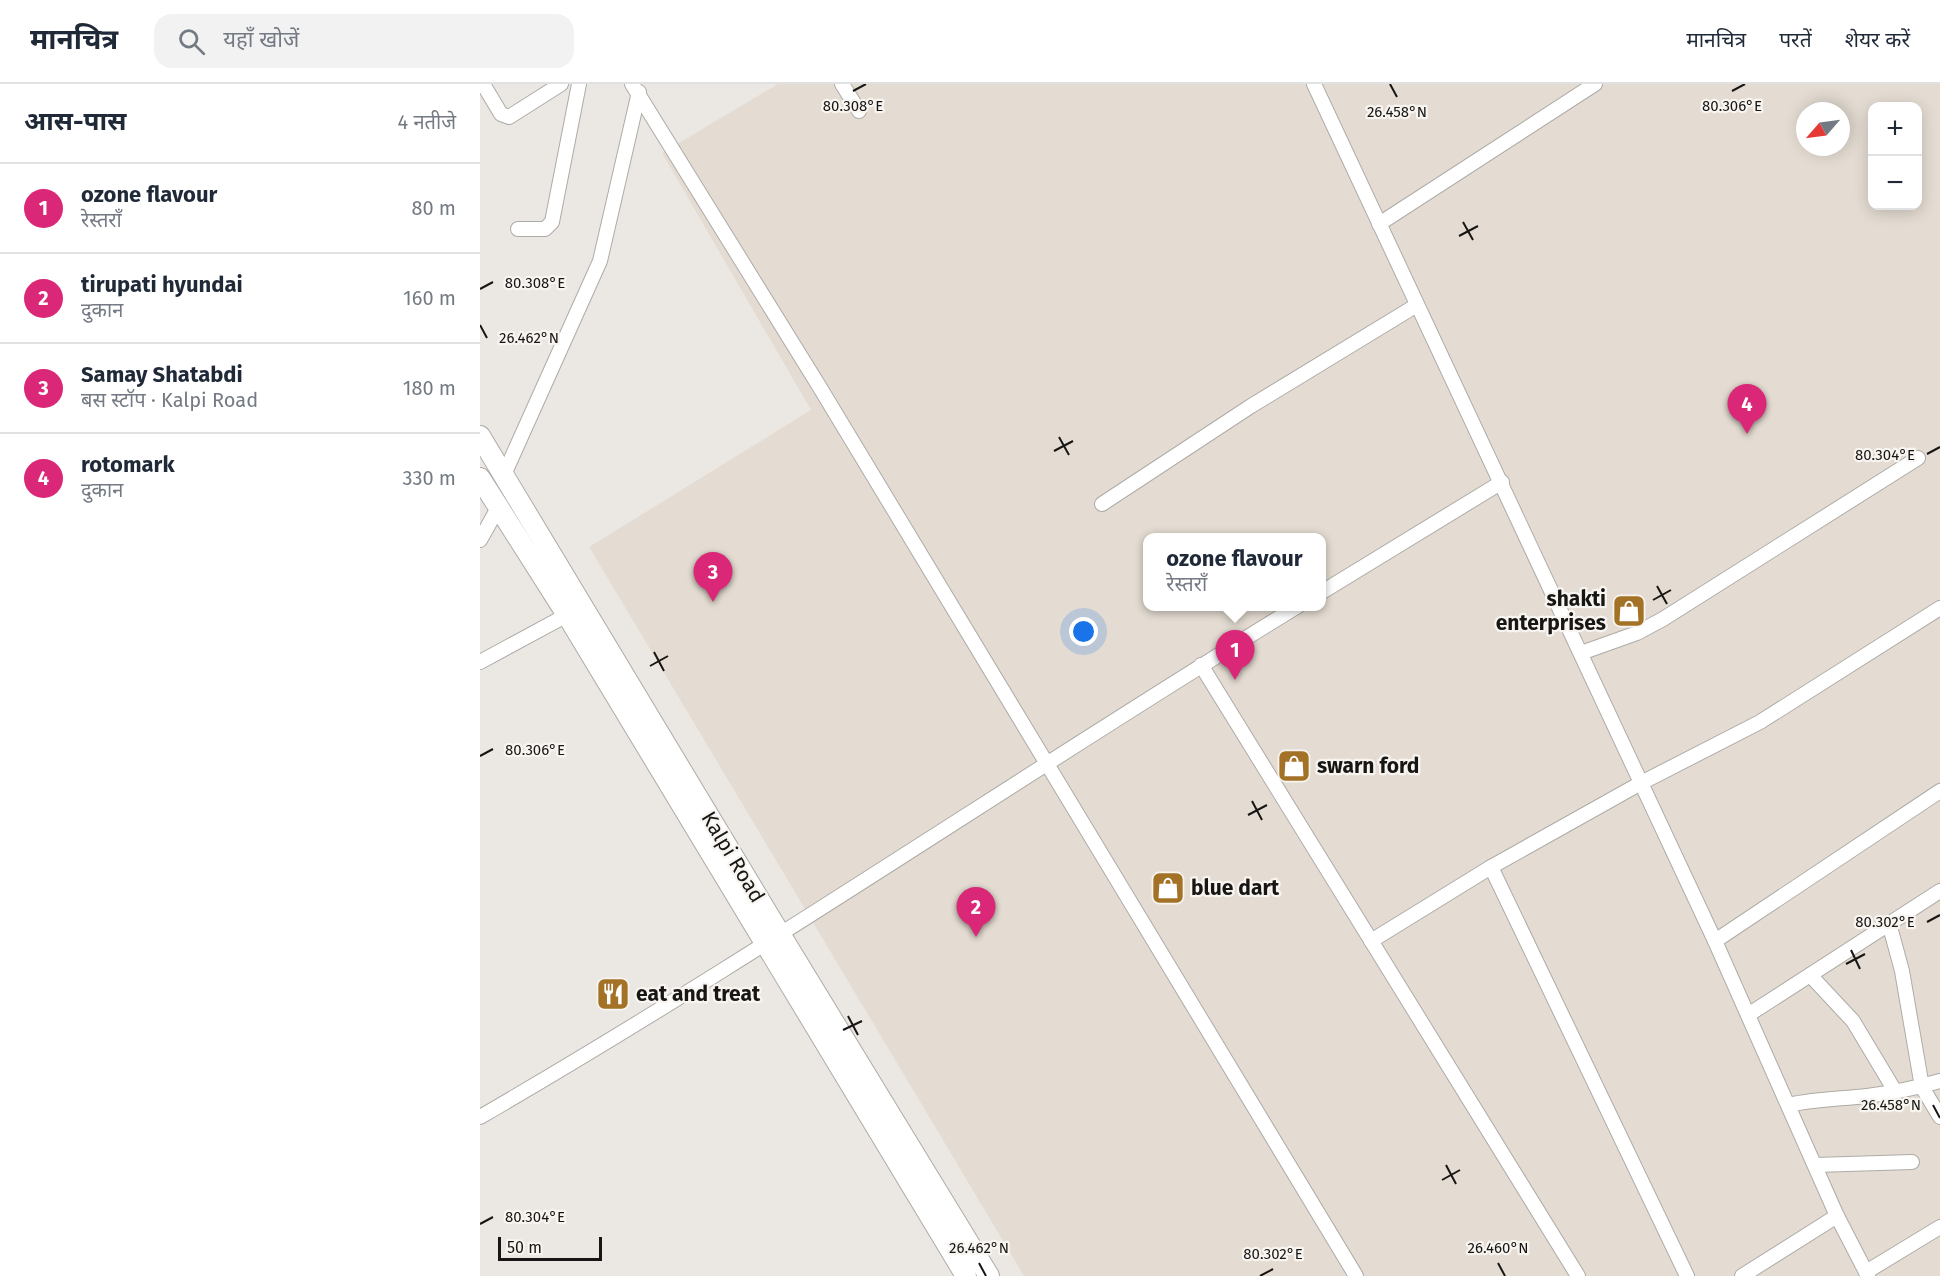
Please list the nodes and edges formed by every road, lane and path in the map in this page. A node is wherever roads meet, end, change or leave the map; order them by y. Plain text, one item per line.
1 (483, 84) edge
2 (561, 84) edge
3 (579, 84) edge
4 (842, 84) edge
5 (1314, 84) edge
6 (1595, 84) edge
7 (637, 88) edge
8 (859, 111) dead end
9 (1379, 224) junction
10 (518, 229) dead end
11 (1417, 305) junction
12 (480, 436) edge
13 (1918, 458) dead end
14 (503, 477) junction
15 (480, 478) edge
16 (1502, 482) junction
17 (1102, 504) dead end
18 (498, 508) junction
19 (480, 540) edge
20 (1326, 590) edge
21 (1940, 608) edge
22 (1290, 611) edge
23 (567, 615) junction
24 (1581, 653) junction
25 (480, 662) edge
26 (1201, 665) junction
27 (1047, 764) junction
28 (1641, 783) junction
29 (1940, 791) edge
30 (1491, 867) junction
31 (1940, 891) edge
32 (1889, 923) junction
33 (772, 939) junction
34 (1371, 941) junction
35 (1715, 941) junction
36 (1809, 975) junction
37 (1748, 1015) junction
38 (1940, 1081) edge
39 (1922, 1087) junction
40 (1895, 1091) junction
41 (1789, 1105) junction
42 (480, 1117) edge
43 (1940, 1117) edge
44 (1912, 1162) dead end
45 (1815, 1165) junction
46 (1837, 1216) junction
47 (1940, 1227) edge
48 (1867, 1274) edge
49 (966, 1276) edge
50 (989, 1276) edge
51 (1356, 1276) edge
52 (1578, 1276) edge
53 (1687, 1276) edge
54 (1742, 1276) edge

1 - 2 street
3 - 10 street
4 - 8 street
5 - 9 street
6 - 9 street
7 - 14 street
7 - 27 street
9 - 11 street
11 - 16 street
11 - 17 street
12 - 14 main road, Kalpi Road
13 - 24 street
14 - 33 main road, Kalpi Road
15 - 18 main road, Kalpi Road
16 - 20 street
16 - 24 street
18 - 19 street
18 - 23 main road, Kalpi Road
21 - 28 street
22 - 26 street
23 - 25 street
23 - 33 main road, Kalpi Road
24 - 28 street
26 - 27 street
26 - 34 street
27 - 33 street
27 - 51 street
28 - 30 street
28 - 35 street
29 - 35 street
30 - 34 street
30 - 53 street
31 - 32 street
32 - 36 street
32 - 39 street
33 - 42 street
33 - 49 main road, Kalpi Road
33 - 50 main road, Kalpi Road
34 - 52 street
35 - 37 street
36 - 37 street
36 - 40 street
37 - 41 street
38 - 39 street
39 - 40 street
39 - 43 street
40 - 41 street
41 - 45 street
44 - 45 street
45 - 46 street
46 - 48 street
46 - 54 street
47 - 48 street

